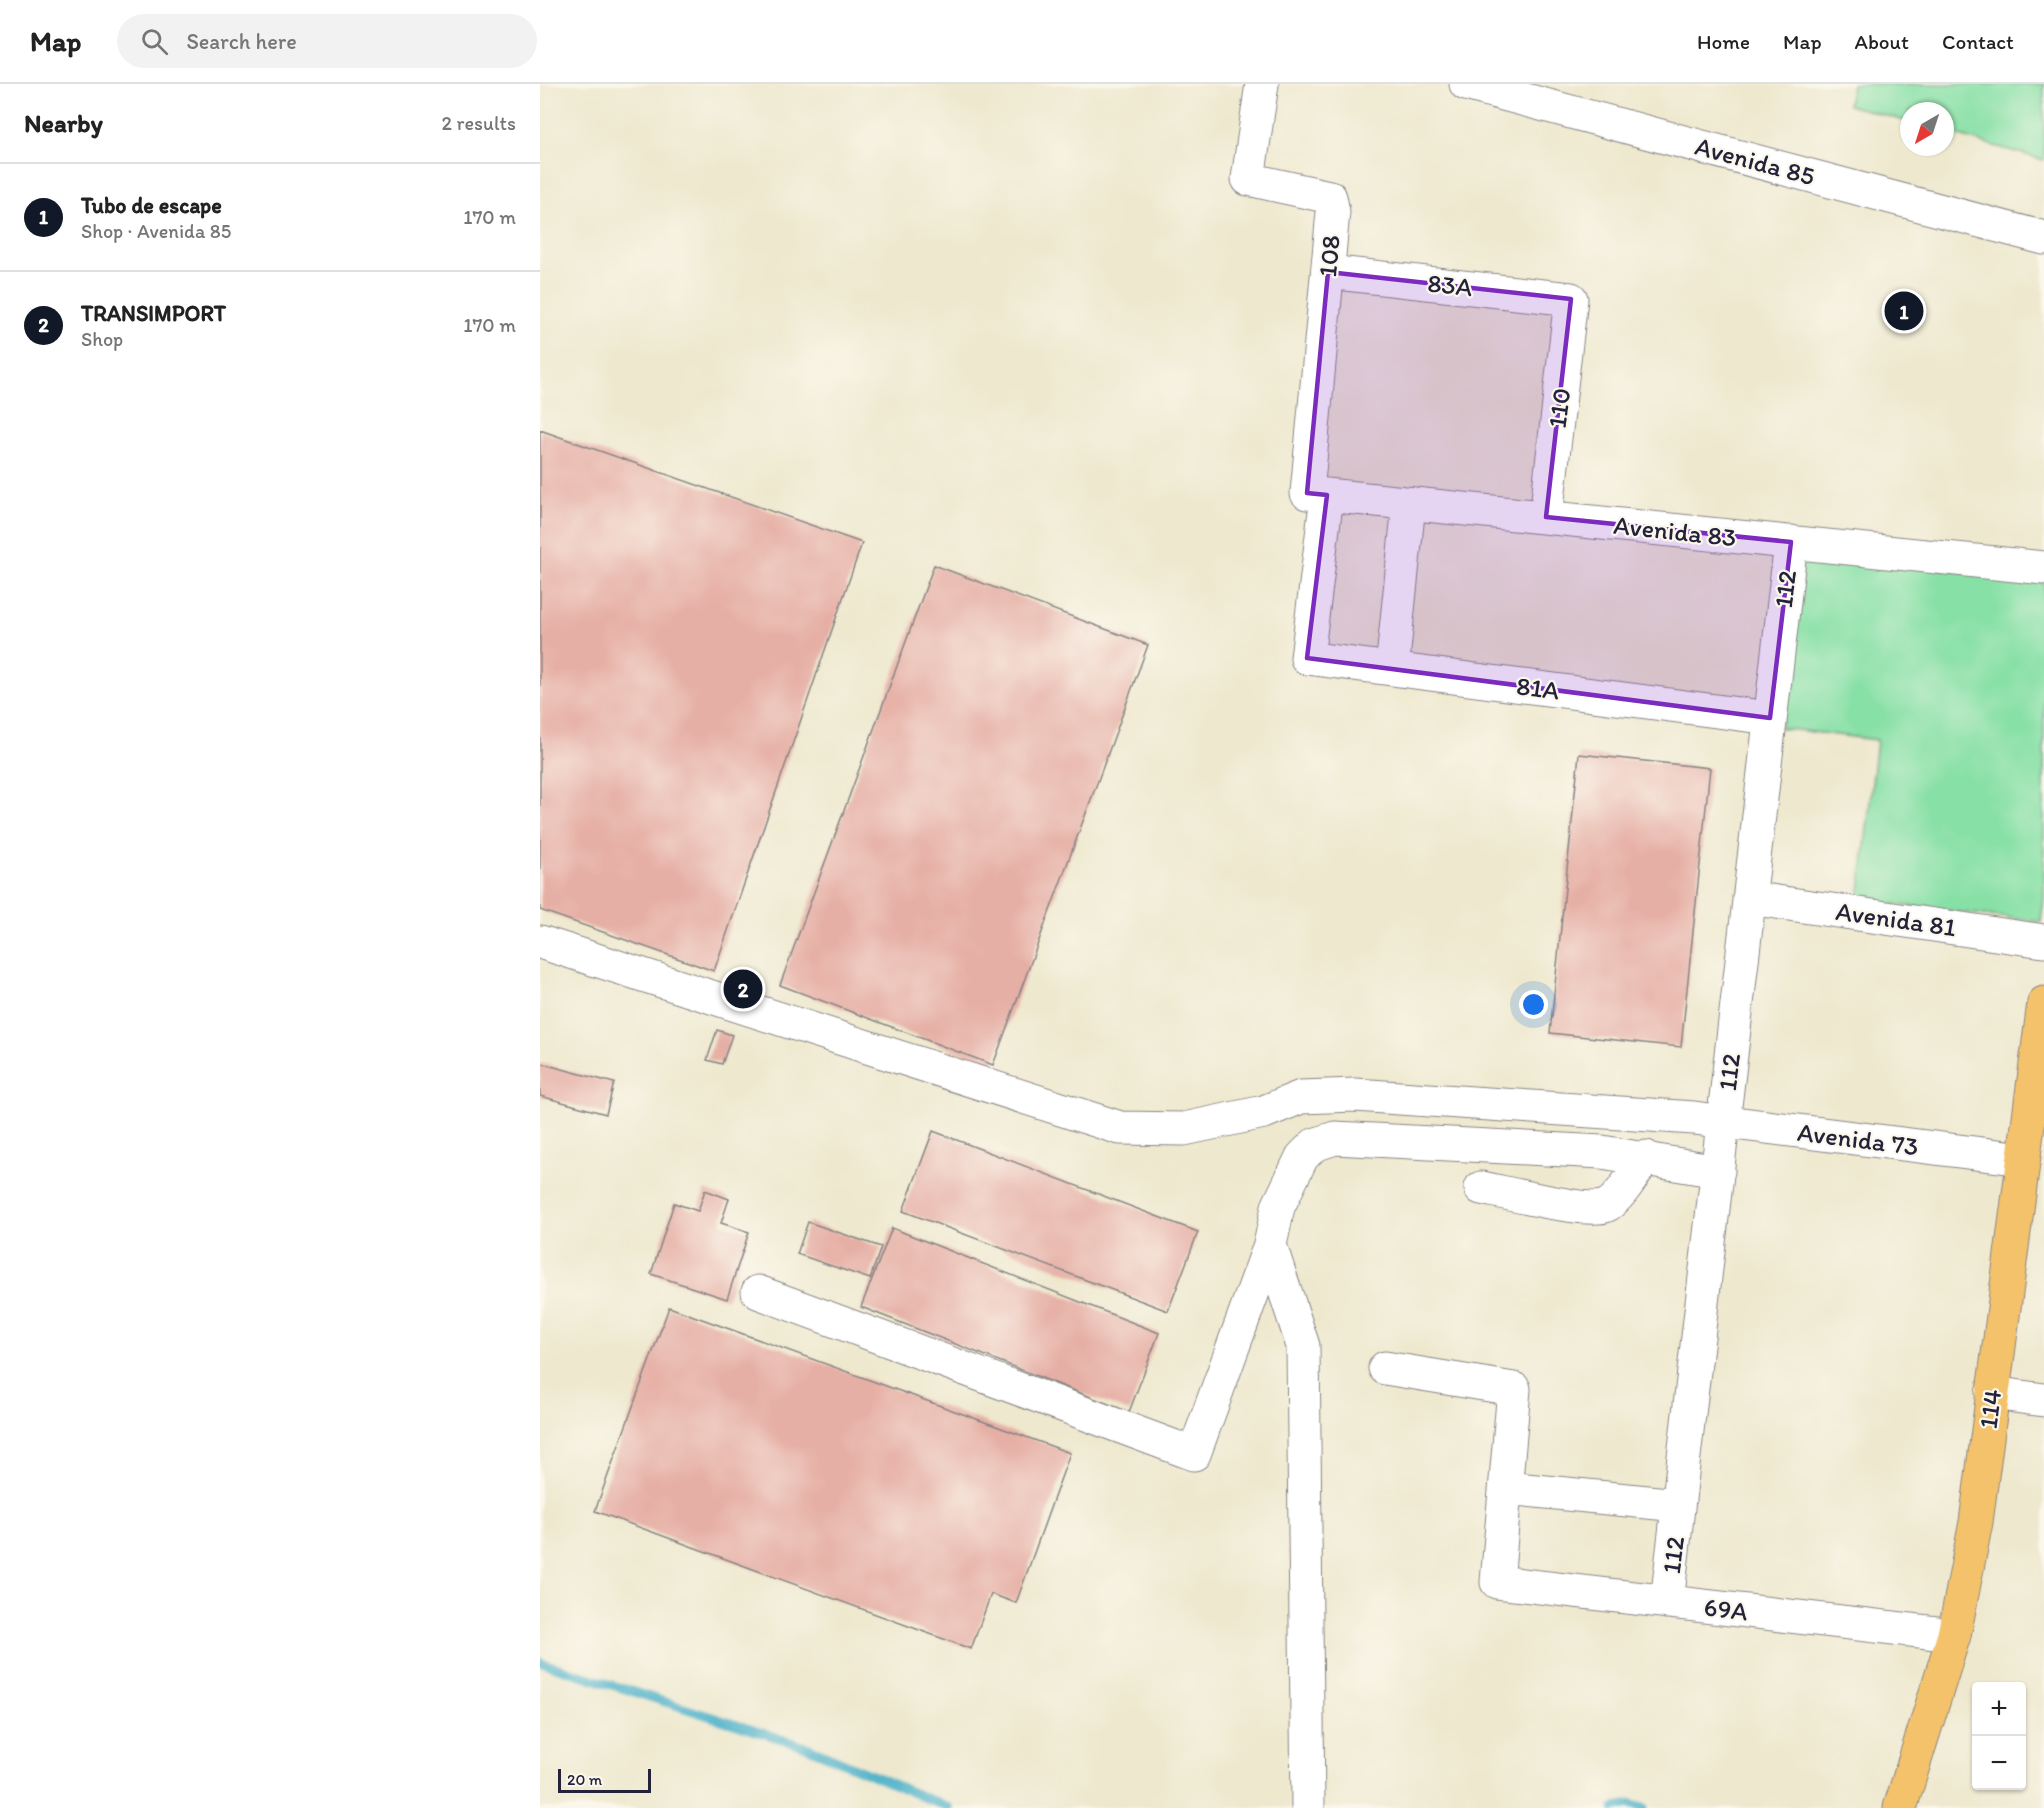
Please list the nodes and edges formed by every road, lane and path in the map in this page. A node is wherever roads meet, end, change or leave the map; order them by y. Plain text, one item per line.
1 (1262, 84) edge
2 (1466, 84) edge
3 (2044, 238) edge
4 (1328, 272) junction
5 (1571, 299) joint
6 (1317, 494) junction
7 (1409, 504) junction
8 (1546, 518) junction
9 (1791, 542) junction
10 (2044, 568) edge
11 (1306, 658) joint
12 (1392, 669) junction
13 (1770, 718) junction
14 (1749, 898) junction
15 (2044, 941) edge
16 (540, 942) edge
17 (2044, 1003) edge
18 (1708, 1121) junction
19 (1646, 1157) junction
20 (2023, 1159) junction
21 (1718, 1171) junction
22 (1481, 1188) dead end
23 (1270, 1245) junction
24 (758, 1292) dead end
25 (1385, 1368) dead end
26 (1992, 1393) junction
27 (2044, 1400) edge
28 (1506, 1488) junction
29 (1678, 1505) junction
30 (1667, 1602) junction
31 (1954, 1635) junction
32 (1308, 1808) edge
33 (1900, 1808) edge

1 - 4 street, 108
2 - 3 street, Avenida 85
4 - 5 street, 83A
4 - 6 street, 108
5 - 8 street, 110
6 - 7 street, Avenida 83
6 - 11 street, 108
7 - 8 street, Avenida 83
7 - 12 street
8 - 9 street, Avenida 83
9 - 10 street, Avenida 83
9 - 13 street, 112
11 - 12 street, 81A
12 - 13 street, 81A
13 - 14 street, 112
14 - 15 street, Avenida 81
14 - 18 street, 112
16 - 18 street, Avenida 73
17 - 20 main road, 114
18 - 20 street, Avenida 73
18 - 21 street, 112
19 - 21 street
19 - 22 street
19 - 23 street
20 - 26 main road, 114
21 - 29 street, 112
23 - 24 street
23 - 32 street
25 - 28 street
26 - 27 street
26 - 31 main road, 114
28 - 29 street
28 - 30 street, 69A
29 - 30 street, 112
30 - 31 street, 69A
31 - 33 main road, 114

